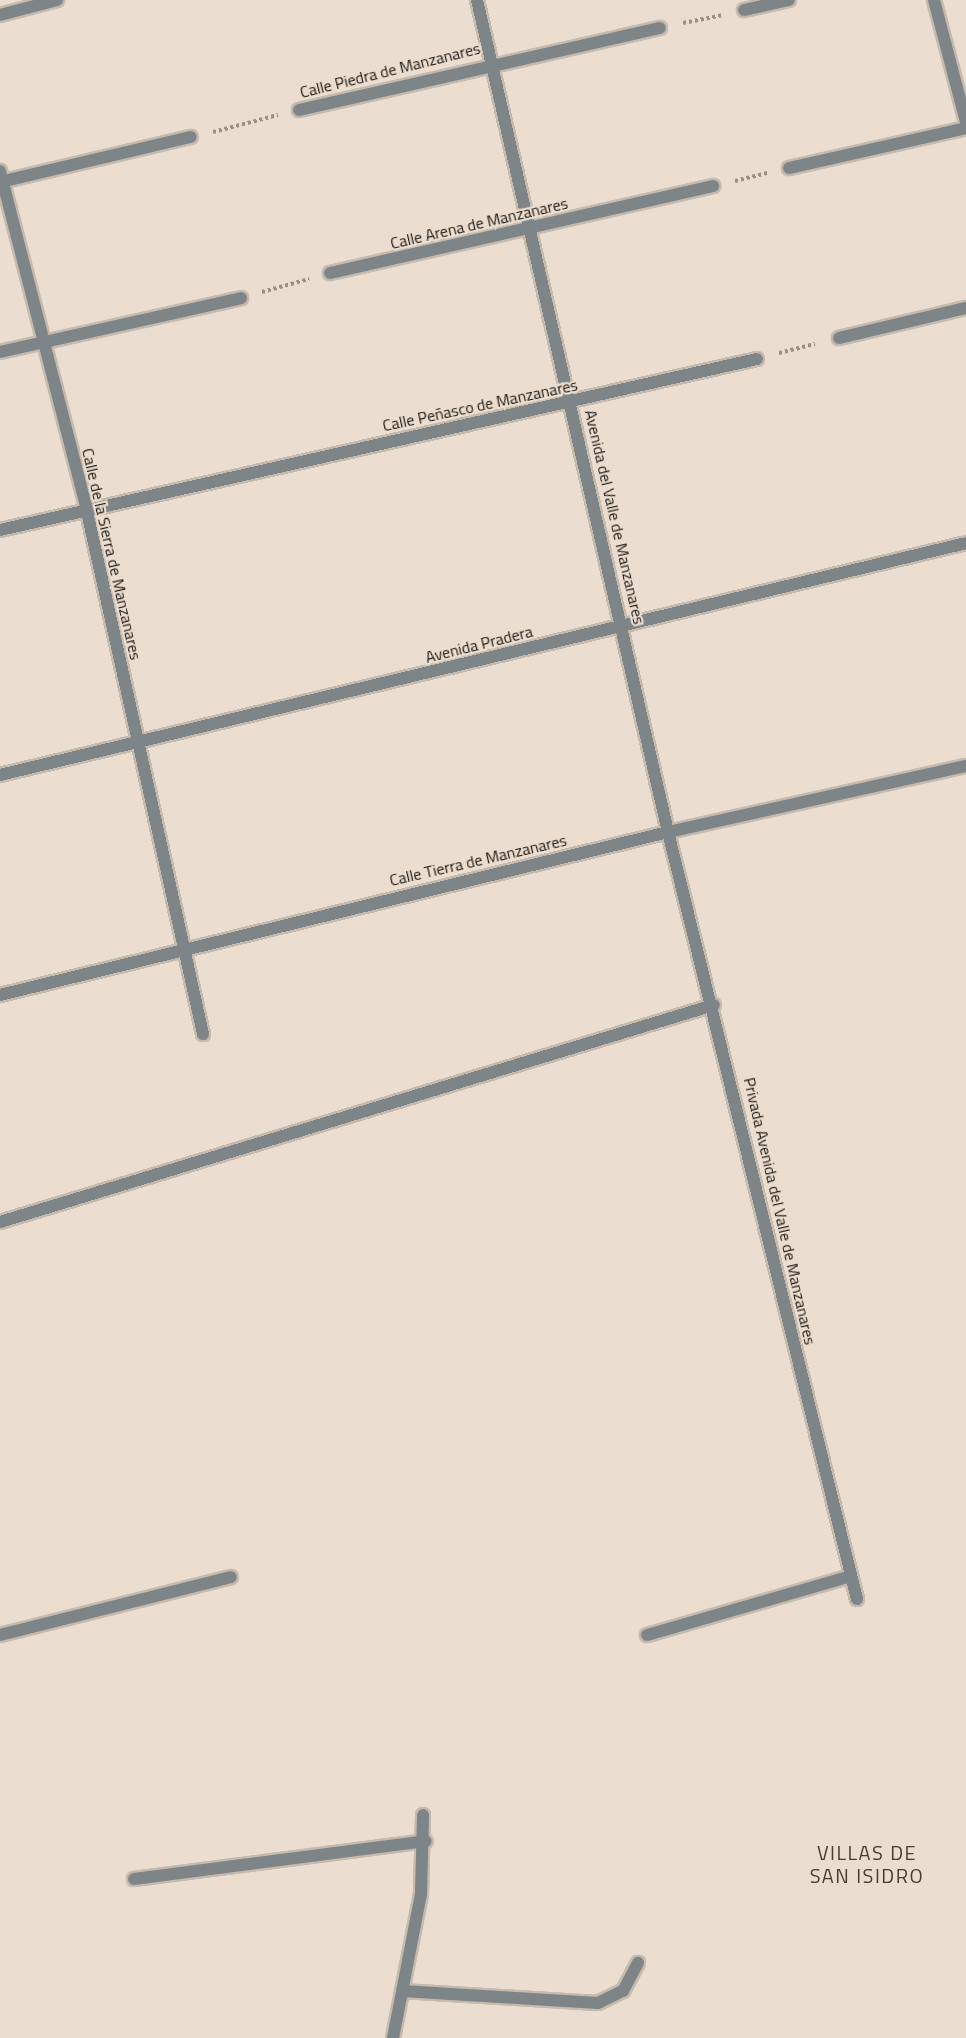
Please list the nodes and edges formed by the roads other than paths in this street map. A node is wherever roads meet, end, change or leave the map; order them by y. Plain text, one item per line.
1 (57, 0) edge
2 (477, 0) edge
3 (789, 0) edge
4 (934, 0) edge
5 (744, 10) road end
6 (0, 15) edge
7 (660, 28) road end
8 (491, 63) junction
9 (299, 110) road end
10 (966, 122) edge
11 (966, 128) edge
12 (191, 137) road end
13 (789, 168) road end
14 (1, 178) edge
15 (713, 186) road end
16 (532, 228) junction
17 (330, 273) road end
18 (241, 298) road end
19 (966, 308) edge
20 (839, 338) road end
21 (44, 340) junction
22 (0, 352) edge
23 (757, 359) road end
24 (572, 402) junction
25 (86, 507) junction
26 (0, 530) edge
27 (966, 543) edge
28 (622, 626) junction
29 (136, 743) junction
30 (966, 766) edge
31 (0, 775) edge
32 (668, 832) junction
33 (185, 947) junction
34 (0, 995) edge
35 (714, 1005) junction
36 (203, 1034) dead end
37 (0, 1222) edge
38 (851, 1576) junction
39 (231, 1577) dead end
40 (857, 1599) dead end
41 (0, 1635) edge
42 (647, 1635) dead end
43 (423, 1815) dead end
44 (426, 1841) junction
45 (134, 1879) dead end
46 (638, 1963) dead end
47 (402, 1991) junction
48 (393, 2038) edge

1 - 6 street
2 - 8 street, Avenida del Valle de Manzanares
3 - 5 street
4 - 10 street
7 - 8 street, Calle Piedra de Manzanares
8 - 9 street, Calle Piedra de Manzanares
8 - 16 street, Avenida del Valle de Manzanares
11 - 13 street
12 - 14 street
14 - 21 street, Calle de la Sierra de Manzanares
15 - 16 street, Calle Arena de Manzanares
16 - 17 street, Calle Arena de Manzanares
16 - 24 street, Avenida del Valle de Manzanares
18 - 21 street
19 - 20 street
21 - 22 street
21 - 25 street, Calle de la Sierra de Manzanares
23 - 24 street, Calle Peñasco de Manzanares
24 - 25 street, Calle Peñasco de Manzanares
24 - 28 street, Avenida del Valle de Manzanares
25 - 26 street, Calle Peñasco de Manzanares
25 - 29 street, Calle de la Sierra de Manzanares
27 - 28 street, Avenida Pradera
28 - 29 street, Avenida Pradera
28 - 32 street, Avenida del Valle de Manzanares
29 - 31 street, Avenida Pradera
29 - 33 street, Calle de la Sierra de Manzanares
30 - 32 street, Calle Tierra de Manzanares
32 - 33 street, Calle Tierra de Manzanares
32 - 35 street, Privada Avenida del Valle de Manzanares
33 - 34 street, Calle Tierra de Manzanares
33 - 36 street, Calle de la Sierra de Manzanares
35 - 37 street
35 - 38 street, Privada Avenida del Valle de Manzanares
38 - 40 street, Privada Avenida del Valle de Manzanares
38 - 42 street
39 - 41 street
43 - 44 street
44 - 45 street
44 - 47 street
46 - 47 street
47 - 48 street

